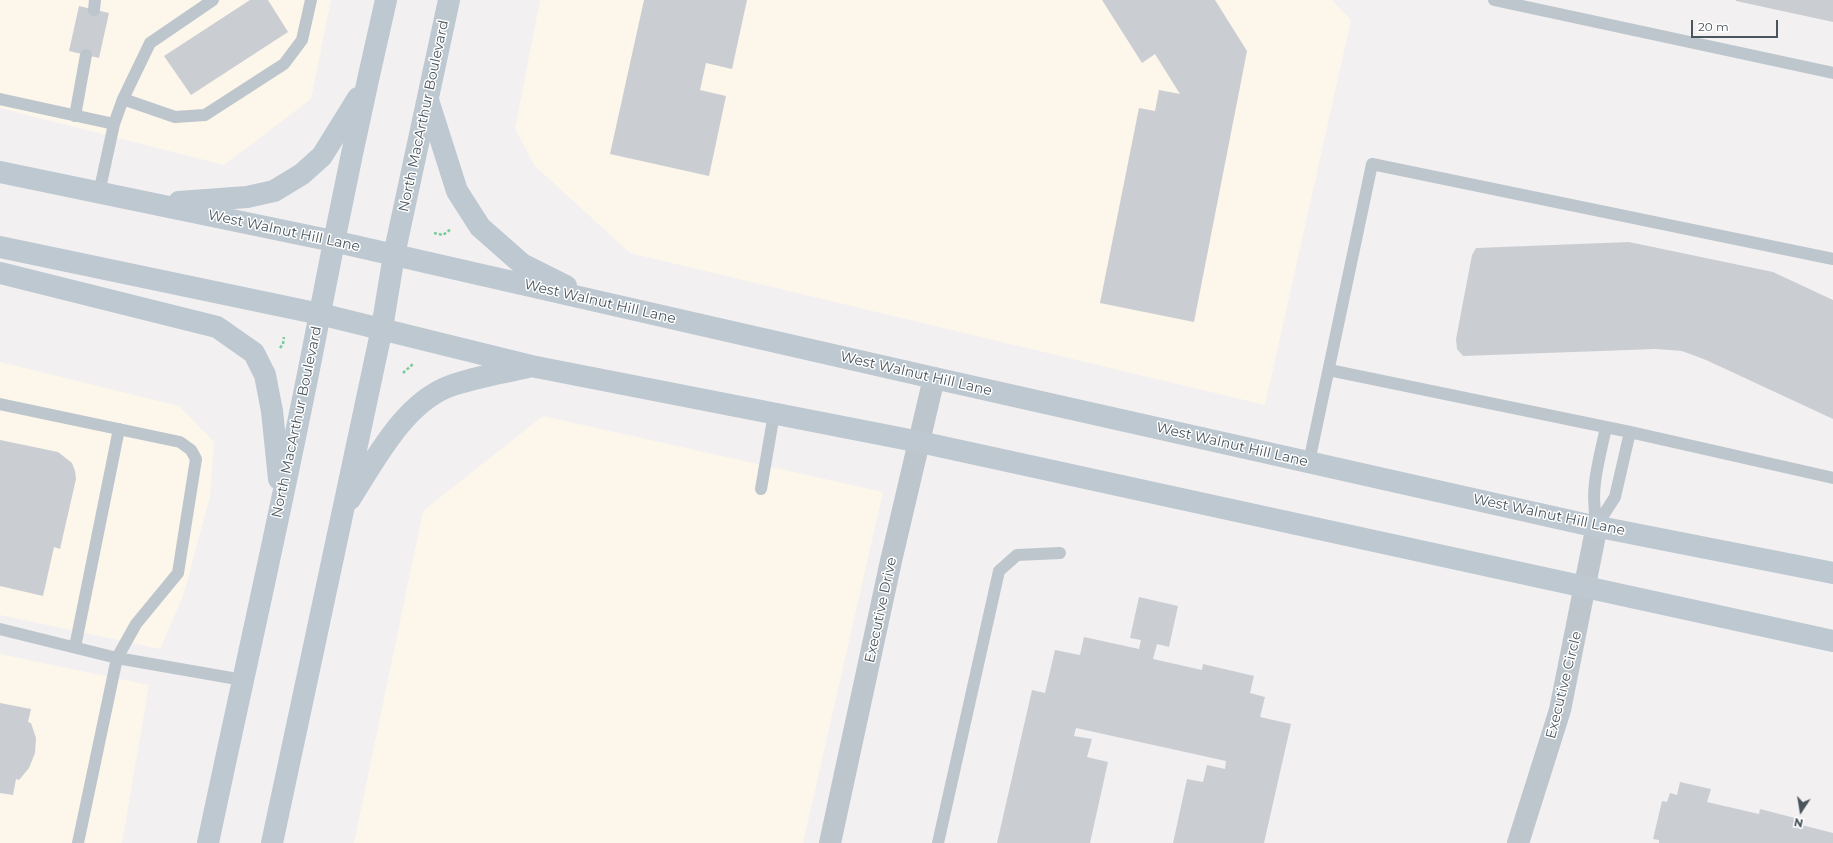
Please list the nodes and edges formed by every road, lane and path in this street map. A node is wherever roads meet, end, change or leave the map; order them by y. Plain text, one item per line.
1 (213, 0) edge
2 (311, 0) edge
3 (386, 0) edge
4 (449, 0) edge
5 (1494, 0) edge
6 (86, 55) dead end
7 (1833, 73) edge
8 (366, 85) junction
9 (428, 98) junction
10 (0, 99) edge
11 (123, 99) junction
12 (75, 116) junction
13 (114, 124) junction
14 (0, 172) edge
15 (99, 192) junction
16 (152, 204) junction
17 (333, 241) junction
18 (0, 247) edge
19 (394, 255) junction
20 (1833, 259) edge
21 (0, 273) edge
22 (595, 302) junction
23 (320, 314) junction
24 (382, 328) junction
25 (413, 363) dead end
26 (531, 366) junction
27 (1329, 370) junction
28 (403, 374) dead end
29 (934, 378) junction
30 (0, 404) edge
31 (774, 414) junction
32 (1606, 427) junction
33 (119, 429) junction
34 (1630, 432) junction
35 (920, 442) junction
36 (1309, 462) junction
37 (1833, 478) edge
38 (761, 489) dead end
39 (281, 499) junction
40 (344, 508) junction
41 (1597, 525) junction
42 (1060, 553) dead end
43 (1833, 573) edge
44 (1586, 586) junction
45 (0, 629) edge
46 (1833, 641) edge
47 (75, 647) junction
48 (117, 658) junction
49 (243, 680) junction
50 (78, 843) edge
51 (208, 843) edge
52 (272, 843) edge
53 (830, 843) edge
54 (938, 843) edge
55 (1518, 843) edge

1 - 11 lane
2 - 11 lane
3 - 8 main road, North MacArthur Boulevard
4 - 9 main road, North MacArthur Boulevard
5 - 7 lane
6 - 12 lane
8 - 16 main road
8 - 17 main road, North MacArthur Boulevard
9 - 19 main road, North MacArthur Boulevard
9 - 22 main road
10 - 12 lane
11 - 13 lane
12 - 13 lane
13 - 15 lane
14 - 15 main road, West Walnut Hill Lane
15 - 16 main road, West Walnut Hill Lane
16 - 17 main road, West Walnut Hill Lane
17 - 19 main road, West Walnut Hill Lane
17 - 23 main road, North MacArthur Boulevard
18 - 23 main road
19 - 22 main road, West Walnut Hill Lane
19 - 24 main road, North MacArthur Boulevard
20 - 27 lane
21 - 39 main road
22 - 29 main road, West Walnut Hill Lane
23 - 24 main road
23 - 39 main road, North MacArthur Boulevard
24 - 26 main road
24 - 40 main road, North MacArthur Boulevard
25 - 28 path
26 - 31 main road
26 - 40 main road
27 - 32 lane
27 - 36 lane
29 - 35 street, Executive Drive
29 - 36 main road, West Walnut Hill Lane
30 - 33 lane
31 - 35 main road
31 - 38 lane
32 - 34 lane
32 - 41 lane
33 - 47 lane
33 - 48 lane
34 - 37 lane
34 - 41 lane
35 - 44 main road
35 - 53 street, Executive Drive
36 - 41 main road, West Walnut Hill Lane
39 - 49 main road, North MacArthur Boulevard
40 - 52 main road, North MacArthur Boulevard
41 - 43 main road, West Walnut Hill Lane
41 - 44 street, Executive Circle
42 - 54 lane
44 - 46 main road
44 - 55 street, Executive Circle
45 - 47 lane
47 - 48 lane
48 - 49 lane
48 - 50 lane
49 - 51 main road, North MacArthur Boulevard

